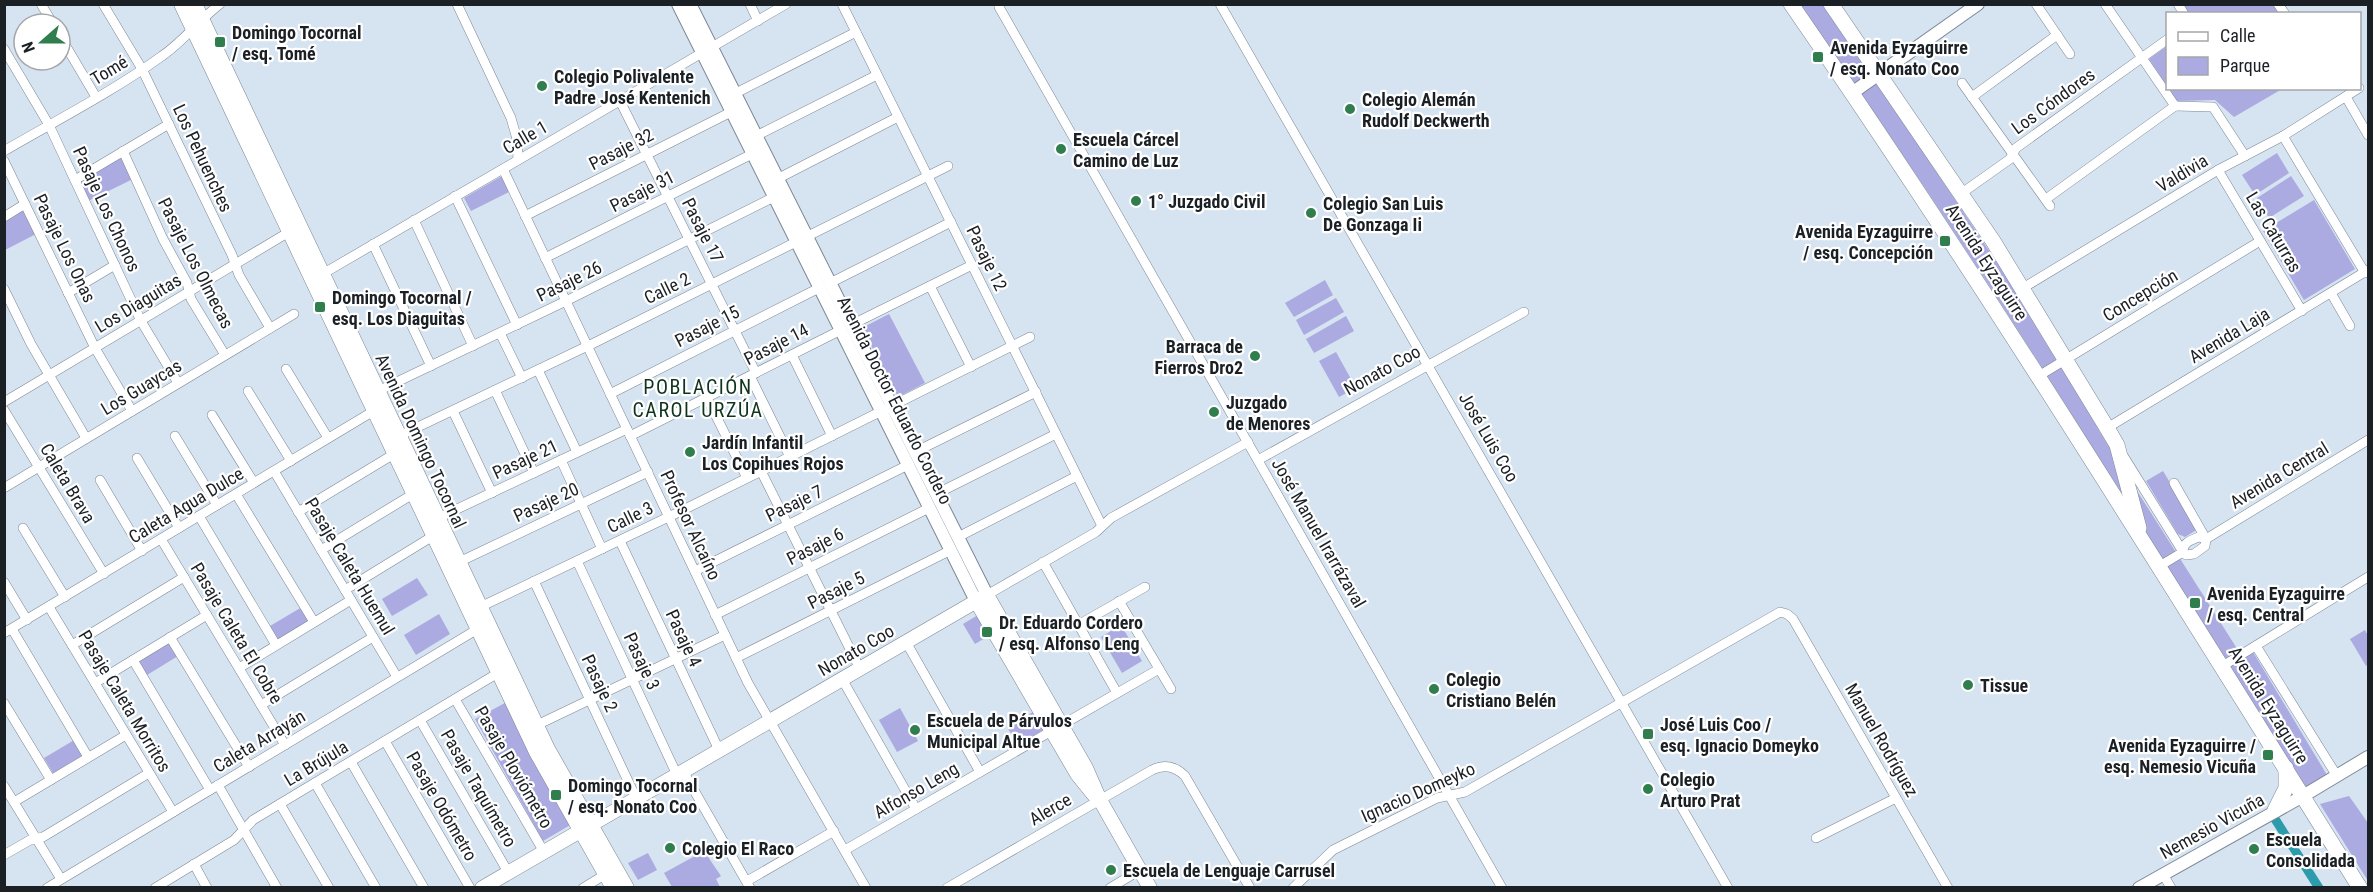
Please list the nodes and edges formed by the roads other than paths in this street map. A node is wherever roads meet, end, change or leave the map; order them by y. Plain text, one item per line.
1 (103, 4) edge
2 (181, 4) edge
3 (195, 4) edge
4 (220, 4) edge
5 (457, 4) edge
6 (678, 4) edge
7 (690, 4) edge
8 (750, 4) edge
9 (786, 4) edge
10 (842, 4) edge
11 (1220, 4) edge
12 (1791, 4) edge
13 (1831, 4) edge
14 (1978, 4) edge
15 (2036, 4) edge
16 (2104, 4) edge
17 (999, 7) dead end
18 (201, 18) junction
19 (758, 21) junction
20 (193, 30) junction
21 (856, 32) junction
22 (2056, 35) junction
23 (2166, 40) edge
24 (4, 49) edge
25 (707, 51) junction
26 (2070, 54) dead end
27 (72, 56) edge
28 (2141, 57) junction
29 (142, 69) junction
30 (877, 75) junction
31 (1879, 75) junction
32 (1962, 83) dead end
33 (2356, 90) edge
34 (1852, 93) junction
35 (735, 94) junction
36 (96, 97) junction
37 (1972, 97) junction
38 (2346, 97) junction
39 (620, 101) junction
40 (2175, 106) junction
41 (731, 112) junction
42 (898, 117) junction
43 (169, 124) junction
44 (49, 125) junction
45 (2368, 135) edge
46 (756, 136) junction
47 (2283, 136) junction
48 (4, 151) edge
49 (123, 151) junction
50 (752, 154) junction
51 (2013, 154) junction
52 (647, 155) junction
53 (2245, 156) junction
54 (4, 160) edge
55 (518, 160) junction
56 (948, 166) dead end
57 (503, 168) junction
58 (2218, 170) junction
59 (928, 176) junction
60 (777, 179) junction
61 (75, 180) junction
62 (1962, 194) junction
63 (455, 196) junction
64 (668, 197) junction
65 (774, 197) junction
66 (25, 204) junction
67 (525, 216) junction
68 (4, 217) edge
69 (414, 220) junction
70 (951, 222) junction
71 (289, 232) junction
72 (689, 239) junction
73 (802, 240) junction
74 (2260, 241) junction
75 (373, 244) junction
76 (546, 258) junction
77 (235, 264) junction
78 (115, 265) junction
79 (972, 265) junction
80 (2367, 272) edge
81 (317, 278) junction
82 (712, 285) junction
83 (825, 285) junction
84 (930, 286) junction
85 (2022, 288) junction
86 (4, 289) edge
87 (68, 292) junction
88 (189, 292) junction
89 (2331, 293) junction
90 (566, 301) junction
91 (2302, 311) junction
92 (1524, 312) dead end
93 (294, 314) dead end
94 (141, 321) junction
95 (516, 325) junction
96 (2350, 326) dead end
97 (270, 328) junction
98 (846, 328) junction
99 (735, 331) junction
100 (500, 333) junction
101 (1030, 337) dead end
102 (473, 346) junction
103 (588, 346) junction
104 (1012, 346) junction
105 (95, 348) junction
106 (225, 355) junction
107 (792, 355) junction
108 (2066, 360) junction
109 (1428, 365) junction
110 (431, 366) junction
111 (971, 367) junction
112 (286, 369) dead end
113 (538, 370) junction
114 (50, 375) junction
115 (753, 375) junction
116 (2037, 377) junction
117 (522, 378) junction
118 (178, 383) junction
119 (495, 390) junction
120 (248, 391) dead end
121 (378, 391) junction
122 (1035, 392) junction
123 (610, 394) junction
124 (707, 398) junction
125 (4, 402) edge
126 (379, 408) junction
127 (886, 409) junction
128 (4, 410) edge
129 (132, 411) junction
130 (453, 411) junction
131 (212, 415) dead end
132 (2108, 429) junction
133 (629, 433) junction
134 (1056, 434) junction
135 (175, 436) dead end
136 (399, 436) junction
137 (832, 436) junction
138 (86, 438) junction
139 (328, 438) junction
140 (2368, 440) edge
141 (1248, 442) junction
142 (2117, 445) junction
143 (577, 452) junction
144 (915, 452) junction
145 (394, 454) junction
146 (790, 457) junction
147 (138, 458) dead end
148 (561, 460) junction
149 (1258, 460) junction
150 (291, 461) junction
151 (908, 465) junction
152 (39, 467) junction
153 (274, 471) junction
154 (761, 471) junction
155 (648, 472) junction
156 (534, 473) junction
157 (1077, 476) junction
158 (747, 478) junction
159 (99, 480) dead end
160 (254, 483) junction
161 (2174, 483) dead end
162 (4, 488) edge
163 (492, 493) junction
164 (236, 494) junction
165 (413, 494) junction
166 (936, 494) junction
167 (581, 504) junction
168 (217, 505) junction
169 (929, 508) junction
170 (298, 512) junction
171 (199, 516) junction
172 (669, 517) junction
173 (438, 518) junction
174 (788, 525) junction
175 (1102, 526) junction
176 (23, 528) dead end
177 (179, 528) junction
178 (433, 536) junction
179 (958, 537) junction
180 (2206, 538) junction
181 (161, 539) junction
182 (620, 541) junction
183 (2144, 546) junction
184 (602, 549) junction
185 (142, 550) junction
186 (321, 550) junction
187 (951, 550) junction
188 (2183, 552) junction
189 (577, 561) junction
190 (459, 562) junction
191 (1043, 562) junction
192 (2158, 567) junction
193 (810, 568) junction
194 (695, 571) junction
195 (104, 574) junction
196 (184, 577) junction
197 (2368, 577) edge
198 (534, 581) junction
199 (4, 582) edge
200 (1145, 587) dead end
201 (345, 590) junction
202 (65, 597) junction
203 (981, 598) junction
204 (351, 600) junction
205 (1119, 601) junction
206 (49, 607) junction
207 (475, 609) junction
208 (831, 611) junction
209 (1784, 613) joint
210 (207, 615) junction
211 (716, 615) junction
212 (27, 620) junction
213 (314, 622) junction
214 (1078, 625) junction
215 (483, 626) junction
216 (8, 631) edge
217 (725, 635) junction
218 (170, 637) junction
219 (373, 637) junction
220 (906, 642) junction
221 (72, 645) junction
222 (276, 645) junction
223 (2256, 646) junction
224 (736, 658) junction
225 (676, 659) junction
226 (133, 660) junction
227 (2221, 666) junction
228 (238, 668) junction
229 (860, 669) junction
230 (1159, 669) junction
231 (498, 673) junction
232 (397, 677) junction
233 (633, 679) junction
234 (842, 679) junction
235 (95, 683) junction
236 (1171, 689) dead end
237 (1117, 693) junction
238 (455, 699) junction
239 (590, 700) junction
240 (1622, 702) junction
241 (4, 703) edge
242 (261, 705) junction
243 (420, 720) junction
244 (770, 721) junction
245 (537, 725) junction
246 (1057, 728) junction
247 (126, 735) junction
248 (385, 741) junction
249 (285, 745) junction
250 (719, 750) junction
251 (2368, 757) edge
252 (88, 758) junction
253 (351, 762) junction
254 (249, 767) junction
255 (2286, 768) junction
256 (980, 772) junction
257 (149, 773) junction
258 (680, 773) junction
259 (2337, 776) junction
260 (51, 780) junction
261 (315, 783) junction
262 (4, 786) edge
263 (214, 787) junction
264 (1450, 796) junction
265 (2303, 796) junction
266 (636, 798) junction
267 (1896, 798) junction
268 (10, 799) edge
269 (1100, 800) junction
270 (280, 804) junction
271 (916, 809) junction
272 (2275, 810) junction
273 (173, 812) junction
274 (586, 828) junction
275 (244, 830) junction
276 (834, 831) junction
277 (36, 838) junction
278 (1816, 838) dead end
279 (845, 850) junction
280 (544, 852) junction
281 (4, 855) edge
282 (194, 864) junction
283 (1140, 870) junction
284 (508, 872) junction
285 (606, 874) junction
286 (2163, 874) junction
287 (61, 879) junction
288 (748, 884) edge
289 (865, 887) edge
290 (47, 888) edge
291 (155, 888) edge
292 (207, 888) edge
293 (277, 888) edge
294 (329, 888) edge
295 (376, 888) edge
296 (424, 888) edge
297 (470, 888) edge
298 (482, 888) edge
299 (583, 888) edge
300 (614, 888) edge
301 (627, 888) edge
302 (947, 888) edge
303 (1110, 888) edge
304 (1150, 888) edge
305 (1250, 888) edge
306 (1293, 888) edge
307 (1502, 888) edge
308 (1728, 888) edge
309 (1948, 888) edge
310 (2139, 888) edge
311 (2171, 888) edge
312 (2360, 888) edge

1 - 29 street, Los Pehuenches
2 - 20 main road, Avenida Domingo Tocornal
3 - 18 main road, Avenida Domingo Tocornal
4 - 18 street, Tomé
5 - 55 street
6 - 25 street, Avenida Doctor Eduardo Cordero
7 - 25 street, Avenida Doctor Eduardo Cordero
8 - 19 street
9 - 19 street, Calle 1
10 - 21 street, Pasaje 12
11 - 109 street, José Luis Coo
12 - 34 main road, Avenida Eyzaguirre
13 - 31 main road, Avenida Eyzaguirre
14 - 31 street
15 - 22 street
16 - 28 street
17 - 141 street, José Manuel Irarrázaval
18 - 20 street, Tomé
18 - 81 main road, Avenida Domingo Tocornal
19 - 25 street, Calle 1
20 - 29 street, Tomé
20 - 71 main road, Avenida Domingo Tocornal
21 - 30 street, Pasaje 12
21 - 35 street
22 - 26 street
22 - 37 street
23 - 28 street, Los Cóndores
24 - 44 street, Pasaje Los Chonos
25 - 35 street, Avenida Doctor Eduardo Cordero
25 - 39 street, Calle 1
25 - 41 street, Avenida Doctor Eduardo Cordero
27 - 36 street
28 - 40 street
28 - 51 street, Los Cóndores
29 - 36 street, Tomé
29 - 43 street, Los Pehuenches
30 - 42 street, Pasaje 12
30 - 46 street
31 - 34 street
31 - 62 main road, Avenida Eyzaguirre
32 - 37 street
33 - 38 street, Valdivia
34 - 116 main road, Avenida Eyzaguirre
35 - 46 street, Avenida Doctor Eduardo Cordero
36 - 44 street, Tomé
37 - 51 street
38 - 45 street
38 - 47 street, Valdivia
39 - 52 street, Pasaje 17
39 - 55 street, Calle 1
40 - 51 street
40 - 53 street
41 - 50 street, Avenida Doctor Eduardo Cordero
41 - 52 street, Pasaje 32
42 - 59 street, Pasaje 12
42 - 60 street
43 - 49 street
43 - 77 street, Los Pehuenches
44 - 48 street, Tomé
44 - 61 street, Pasaje Los Chonos
46 - 60 street, Avenida Doctor Eduardo Cordero
47 - 53 street, Valdivia
47 - 80 street
49 - 61 street
49 - 88 street, Pasaje Los Olmecas
50 - 64 street, Pasaje 31
50 - 65 street, Avenida Doctor Eduardo Cordero
51 - 62 street, Los Cóndores
52 - 64 street, Pasaje 17
52 - 67 street, Pasaje 32
53 - 58 street, Valdivia
54 - 66 street, Pasaje Los Onas
55 - 57 street, Calle 1
56 - 59 street, Calle 2
57 - 63 street, Calle 1
57 - 67 street, Profesor Alcaíno
58 - 74 street, Las Caturras
58 - 85 street, Valdivia
59 - 70 street, Pasaje 12
59 - 73 street, Calle 2
60 - 73 street, Avenida Doctor Eduardo Cordero
61 - 78 street, Pasaje Los Chonos
62 - 85 main road, Avenida Eyzaguirre
63 - 69 street, Calle 1
63 - 95 street
64 - 72 street, Pasaje 17
64 - 76 street, Pasaje 31
65 - 72 street, Pasaje 26
65 - 73 street, Avenida Doctor Eduardo Cordero
66 - 68 street
66 - 87 street, Pasaje Los Onas
67 - 76 street, Profesor Alcaíno
69 - 75 street, Calle 1
69 - 102 street
70 - 79 street, Pasaje 12
70 - 83 street, Pasaje 15
71 - 77 street, Los Diaguitas
71 - 81 main road, Avenida Domingo Tocornal
72 - 82 street, Pasaje 17
72 - 90 street, Pasaje 26
73 - 82 street, Calle 2
73 - 83 street, Avenida Doctor Eduardo Cordero
74 - 91 street, Las Caturras
74 - 108 street, Concepción
75 - 81 street, Calle 1
75 - 110 street
76 - 90 street, Profesor Alcaíno
77 - 88 street, Los Diaguitas
77 - 97 street, Los Pehuenches
78 - 87 street
78 - 94 street, Pasaje Los Chonos
79 - 84 street, Pasaje 14
79 - 104 street, Pasaje 12
80 - 89 street, Avenida Laja
81 - 121 main road, Avenida Domingo Tocornal
81 - 126 main road, Avenida Domingo Tocornal
82 - 99 street, Pasaje 17
82 - 103 street, Calle 2
83 - 98 street, Avenida Doctor Eduardo Cordero
83 - 99 street, Pasaje 15
84 - 98 street, Pasaje 14
84 - 111 street
85 - 108 main road, Avenida Eyzaguirre
86 - 114 street
87 - 105 street, Pasaje Los Onas
88 - 94 street, Los Diaguitas
88 - 106 street, Pasaje Los Olmecas
89 - 91 street, Avenida Laja
89 - 96 street
90 - 95 street, Pasaje 26
90 - 103 street, Profesor Alcaíno
91 - 132 street, Avenida Laja
92 - 109 street, Nonato Coo
93 - 97 street, Los Guaycas
94 - 105 street, Los Diaguitas
94 - 118 street, Pasaje Los Chonos
95 - 100 street, Pasaje 26
97 - 106 street, Los Guaycas
98 - 107 street, Pasaje 14
98 - 127 street, Avenida Doctor Eduardo Cordero
99 - 115 street, Pasaje 17
99 - 123 street, Pasaje 15
100 - 102 street, Pasaje 26
100 - 117 street
101 - 104 street, Calle 3
102 - 110 street, Pasaje 26
103 - 113 street, Calle 2
103 - 123 street, Profesor Alcaíno
104 - 111 street, Calle 3
104 - 122 street, Pasaje 12
105 - 114 street, Los Diaguitas
105 - 129 street, Pasaje Los Onas
106 - 118 street, Los Guaycas
107 - 115 street, Pasaje 14
107 - 137 street
108 - 116 street, Concepción
108 - 132 main road, Avenida Eyzaguirre
109 - 149 street, Nonato Coo
109 - 240 street, José Luis Coo
110 - 121 street, Pasaje 26
111 - 127 street, Calle 3
112 - 139 street
113 - 117 street, Calle 2
113 - 143 street
114 - 125 street, Los Diaguitas
114 - 138 street
115 - 124 street, Pasaje 14
115 - 146 street, Pasaje 17
116 - 183 main road, Avenida Eyzaguirre
117 - 119 street, Calle 2
118 - 129 street, Los Guaycas
119 - 130 street, Calle 2
119 - 156 street
120 - 150 street
121 - 126 main road, Avenida Domingo Tocornal
122 - 134 street, Pasaje 12
122 - 144 street
123 - 133 street, Profesor Alcaíno
124 - 133 street, Pasaje 14
124 - 158 street
126 - 136 main road, Avenida Domingo Tocornal
126 - 139 street, Caleta Agua Dulce
126 - 145 main road, Avenida Domingo Tocornal
127 - 137 street, Calle 3
127 - 144 street, Avenida Doctor Eduardo Cordero
127 - 151 street, Avenida Doctor Eduardo Cordero
128 - 152 street, Caleta Brava
129 - 138 street, Los Guaycas
130 - 136 street, Calle 2
130 - 163 street
131 - 160 street
132 - 142 main road, Avenida Eyzaguirre
133 - 143 street, Pasaje 21
133 - 155 street, Profesor Alcaíno
134 - 157 street, Pasaje 12
134 - 166 street
135 - 168 street
136 - 173 main road, Avenida Domingo Tocornal
137 - 146 street, Calle 3
138 - 152 street, Los Guaycas
139 - 150 street, Caleta Agua Dulce
140 - 180 street, Avenida Central
141 - 149 street, José Manuel Irarrázaval
141 - 175 street, Nonato Coo
142 - 183 main road, Avenida Eyzaguirre
142 - 188 street, Avenida Eyzaguirre
143 - 148 street, Pasaje 21
144 - 166 street, Avenida Doctor Eduardo Cordero
145 - 165 main road, Avenida Domingo Tocornal
145 - 170 street
146 - 154 street, Calle 3
147 - 177 street
148 - 156 street, Pasaje 21
148 - 167 street
149 - 264 street, José Manuel Irarrázaval
150 - 153 street, Caleta Agua Dulce
151 - 169 street, Avenida Doctor Eduardo Cordero
151 - 174 street, Pasaje 7
152 - 162 street, Los Guaycas
152 - 195 street, Caleta Brava
153 - 160 street, Caleta Agua Dulce
153 - 170 street, Pasaje Caleta Huemul
154 - 158 street, Calle 3
154 - 174 street
155 - 167 street, Pasaje 20
155 - 172 street, Profesor Alcaíno
156 - 163 street, Pasaje 21
157 - 175 street, Pasaje 12
157 - 179 street
158 - 172 street, Calle 3
159 - 185 street
160 - 164 street, Caleta Agua Dulce
161 - 180 street
163 - 173 street, Pasaje 21
164 - 168 street, Caleta Agua Dulce
164 - 213 street
165 - 178 main road, Avenida Domingo Tocornal
165 - 186 street
166 - 179 street, Avenida Doctor Eduardo Cordero
167 - 184 street
167 - 190 street, Pasaje 20
168 - 171 street, Caleta Agua Dulce
169 - 187 street, Avenida Doctor Eduardo Cordero
169 - 193 street, Pasaje 6
170 - 186 street, Pasaje Caleta Huemul
171 - 177 street, Caleta Agua Dulce
171 - 222 street
172 - 182 street, Calle 3
172 - 194 street, Profesor Alcaíno
173 - 190 main road, Avenida Domingo Tocornal
174 - 193 street
174 - 194 street, Pasaje 7
175 - 191 street, Nonato Coo
176 - 202 street
177 - 181 street, Caleta Agua Dulce
178 - 201 street
178 - 207 main road, Avenida Domingo Tocornal
179 - 203 street, Avenida Doctor Eduardo Cordero
180 - 188 street, Avenida Central
181 - 185 street, Caleta Agua Dulce
181 - 196 street, Pasaje Caleta El Cobre
182 - 184 street, Calle 3
182 - 225 street, Pasaje 4
183 - 192 main road, Avenida Eyzaguirre
184 - 189 street, Calle 3
185 - 195 street, Caleta Agua Dulce
186 - 201 street, Pasaje Caleta Huemul
187 - 203 street, Avenida Doctor Eduardo Cordero
187 - 208 street, Pasaje 5
188 - 192 street, Avenida Central
189 - 198 street, Calle 3
189 - 233 street, Pasaje 3
190 - 207 main road, Avenida Domingo Tocornal
191 - 203 street, Nonato Coo
191 - 214 street
192 - 227 main road, Avenida Eyzaguirre
193 - 208 street
193 - 211 street, Pasaje 6
194 - 211 street, Profesor Alcaíno
195 - 202 street, Caleta Agua Dulce
196 - 210 street, Pasaje Caleta El Cobre
196 - 221 street
197 - 223 street
198 - 207 street, Calle 3
198 - 239 street, Pasaje 2
199 - 212 street
200 - 205 street
201 - 204 street, Pasaje Caleta Huemul
202 - 206 street, Caleta Agua Dulce
203 - 220 main road, Nonato Coo
203 - 246 main road, Avenida Doctor Eduardo Cordero
204 - 213 street
204 - 219 street, Pasaje Caleta Huemul
205 - 214 street
205 - 230 street
206 - 212 street, Caleta Agua Dulce
206 - 221 street, Pasaje Caleta Morritos
207 - 215 main road, Avenida Domingo Tocornal
208 - 224 street, Pasaje 5
208 - 229 street
209 - 240 street, Ignacio Domeyko
209 - 267 street, Manuel Rodríguez
210 - 218 street
210 - 228 street, Pasaje Caleta El Cobre
211 - 217 street, Profesor Alcaíno
212 - 216 street, Caleta Agua Dulce
213 - 222 street
214 - 237 street
215 - 231 main road, Avenida Domingo Tocornal
215 - 232 street, Caleta Arrayán
215 - 245 main road, Avenida Domingo Tocornal
216 - 252 street
217 - 224 street, Profesor Alcaíno
217 - 225 street
218 - 226 street
218 - 254 street
219 - 232 street, Pasaje Caleta Huemul
219 - 242 street
220 - 229 main road, Nonato Coo
220 - 256 street
221 - 235 street, Pasaje Caleta Morritos
222 - 228 street
223 - 227 street
223 - 259 street
224 - 244 street, Profesor Alcaíno
225 - 233 street
225 - 250 street, Pasaje 4
226 - 235 street
226 - 263 street
227 - 255 main road, Avenida Eyzaguirre
228 - 242 street, Pasaje Caleta El Cobre
229 - 234 main road, Nonato Coo
230 - 236 street
230 - 237 street, Alfonso Leng
231 - 238 street, La Brújula
231 - 274 main road, Avenida Domingo Tocornal
232 - 249 street, Caleta Arrayán
233 - 239 street
233 - 258 street, Pasaje 3
234 - 244 main road, Nonato Coo
234 - 271 street
235 - 247 street, Pasaje Caleta Morritos
237 - 246 street, Alfonso Leng
238 - 243 street, La Brújula
238 - 280 street, Pasaje Ploviómetro
239 - 245 street
239 - 266 street, Pasaje 2
240 - 264 street, Ignacio Domeyko
240 - 308 street, José Luis Coo
241 - 260 street
242 - 249 street, Pasaje Caleta El Cobre
243 - 248 street, La Brújula
243 - 284 street, Pasaje Taquímetro
244 - 250 main road, Nonato Coo
244 - 276 street, Profesor Alcaíno
245 - 274 main road, Avenida Domingo Tocornal
246 - 256 street, Alfonso Leng
246 - 269 main road, Avenida Doctor Eduardo Cordero
247 - 252 street
247 - 257 street, Pasaje Caleta Morritos
248 - 253 street, La Brújula
248 - 297 street, Pasaje Odómetro
249 - 254 street, Caleta Arrayán
250 - 258 main road, Nonato Coo
251 - 259 street, Nemesio Vicuña
252 - 260 street
253 - 261 street, La Brújula
253 - 296 street
254 - 263 street, Caleta Arrayán
255 - 265 main road, Avenida Eyzaguirre
255 - 272 main road
256 - 271 street, Alfonso Leng
257 - 273 street, Pasaje Caleta Morritos
257 - 277 street
258 - 266 main road, Nonato Coo
258 - 288 street, Pasaje 3
259 - 265 street, Nemesio Vicuña
260 - 268 street
261 - 270 street, La Brújula
261 - 295 street
262 - 268 street
263 - 273 street, Caleta Arrayán
263 - 275 street
264 - 306 street, Ignacio Domeyko
264 - 307 street, José Manuel Irarrázaval
265 - 272 street, Nemesio Vicuña
265 - 312 main road, Avenida Eyzaguirre
266 - 274 main road, Nonato Coo
267 - 278 street
267 - 309 street, Manuel Rodríguez
268 - 277 street
269 - 283 main road, Avenida Doctor Eduardo Cordero
269 - 302 street, Alerce
269 - 305 street, Alerce
270 - 275 street, La Brújula
270 - 294 street
271 - 279 street, Alfonso Leng
272 - 286 street, Nemesio Vicuña
273 - 287 street, Caleta Arrayán
274 - 280 main road, Nonato Coo
274 - 285 main road, Avenida Domingo Tocornal
274 - 301 main road, Avenida Domingo Tocornal
275 - 282 street, La Brújula
275 - 293 street
276 - 279 street, Profesor Alcaíno
276 - 288 street
277 - 281 street
277 - 287 street
279 - 289 street, Profesor Alcaíno
280 - 284 main road, Nonato Coo
282 - 291 street, La Brújula
282 - 292 street
283 - 303 street
283 - 304 main road, Avenida Doctor Eduardo Cordero
284 - 298 main road, Nonato Coo
285 - 299 street
285 - 300 main road, Avenida Domingo Tocornal
286 - 310 street, Nemesio Vicuña
286 - 311 street
287 - 290 street, Caleta Arrayán

